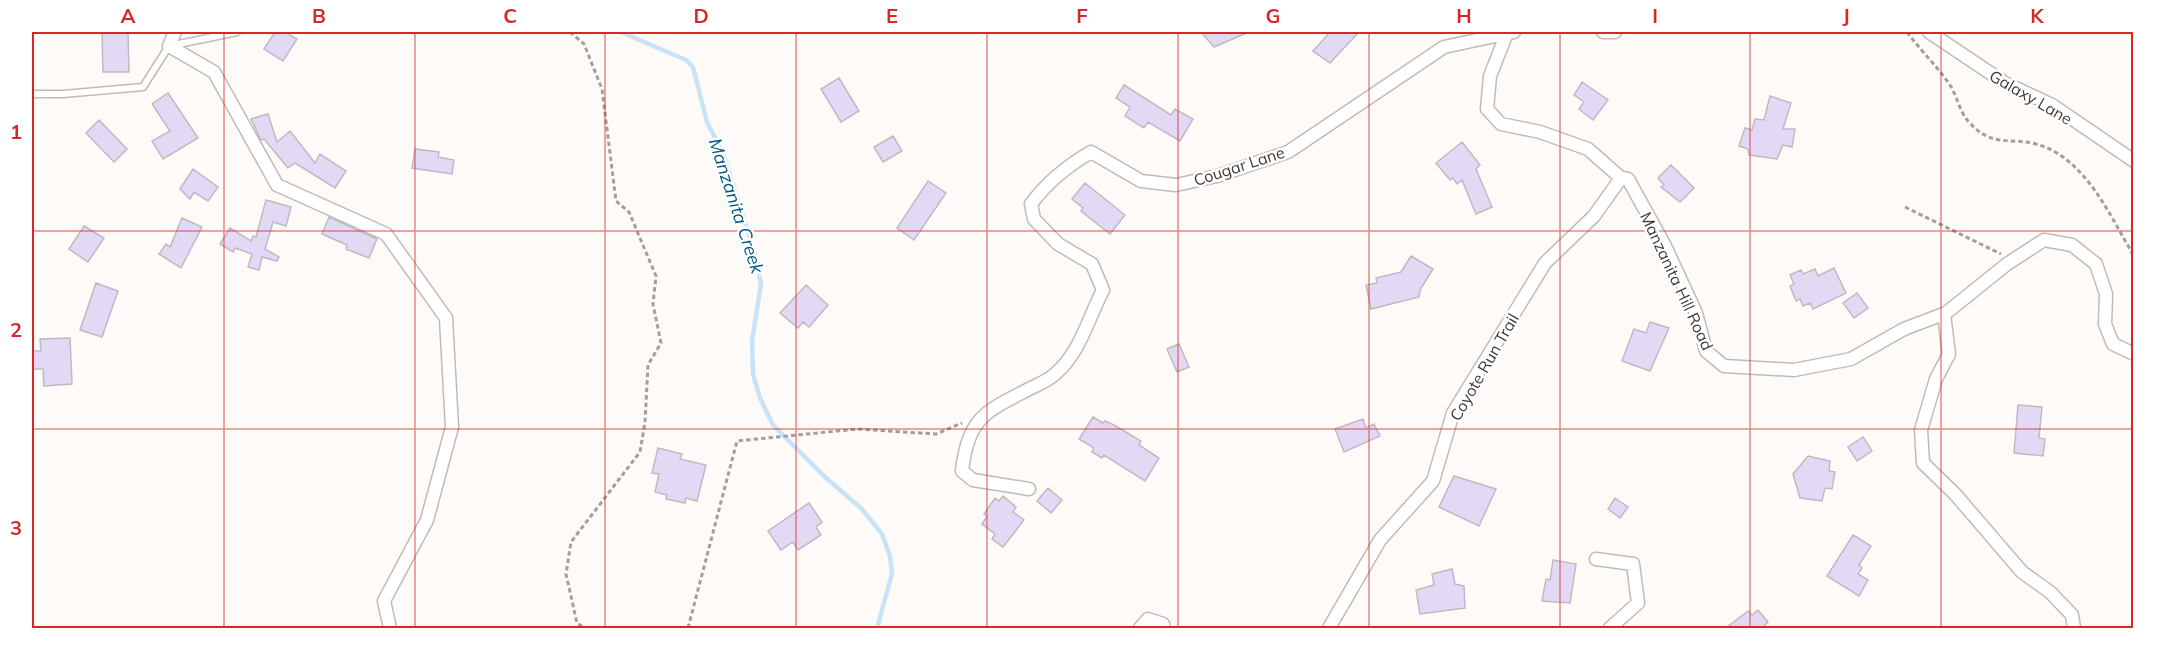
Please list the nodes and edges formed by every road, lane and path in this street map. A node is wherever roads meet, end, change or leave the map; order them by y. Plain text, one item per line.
1 (175, 32) edge
2 (237, 32) edge
3 (570, 32) edge
4 (1510, 32) edge
5 (1603, 32) edge
6 (1615, 32) edge
7 (1907, 32) edge
8 (1929, 32) edge
9 (169, 46) junction
10 (32, 94) edge
11 (2133, 161) edge
12 (1624, 178) junction
13 (1905, 207) dead end
14 (2133, 256) edge
15 (2013, 260) junction
16 (1944, 314) junction
17 (2133, 354) edge
18 (984, 413) junction
19 (1029, 489) dead end
20 (1596, 559) dead end
21 (390, 628) edge
22 (585, 628) edge
23 (688, 628) edge
24 (1140, 628) edge
25 (1164, 628) edge
26 (1329, 628) edge
27 (1610, 628) edge
28 (2074, 628) edge

1 - 9 street
2 - 9 lane
3 - 22 path
4 - 12 street
4 - 18 street, Cougar Lane
5 - 6 street
7 - 14 path
8 - 11 street, Galaxy Lane
9 - 10 lane
9 - 21 street
12 - 16 street, Manzanita Hill Road
12 - 26 street, Coyote Run Trail
13 - 15 path
15 - 16 street, Manzanita Hill Road
15 - 17 street, Manzanita Hill Road
16 - 28 street
18 - 19 street
18 - 23 path
20 - 27 street
24 - 25 street

